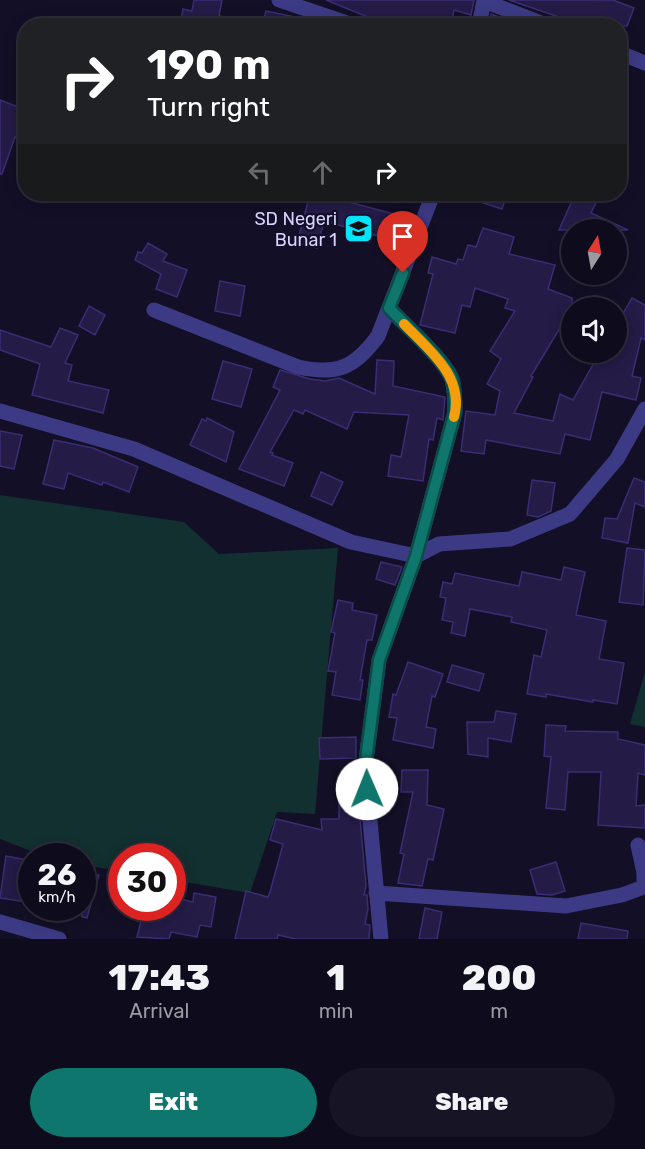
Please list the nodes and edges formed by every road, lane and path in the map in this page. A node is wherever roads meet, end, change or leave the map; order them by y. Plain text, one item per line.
1 (279, 0) edge
2 (484, 1) edge
3 (332, 18) edge
4 (481, 18) edge
5 (528, 18) edge
6 (627, 56) edge
7 (645, 63) edge
8 (430, 201) edge
9 (389, 308) junction
10 (154, 310) dead end
11 (645, 409) edge
12 (0, 411) edge
13 (416, 556) junction
14 (638, 845) dead end
15 (376, 893) junction
16 (0, 922) edge
17 (58, 939) edge
18 (381, 939) edge

1 - 3 street
2 - 4 street
2 - 5 street
6 - 7 street
8 - 9 street
9 - 10 street
9 - 13 street
11 - 13 street
12 - 13 street
13 - 15 street
14 - 15 street
15 - 18 street
16 - 17 street

